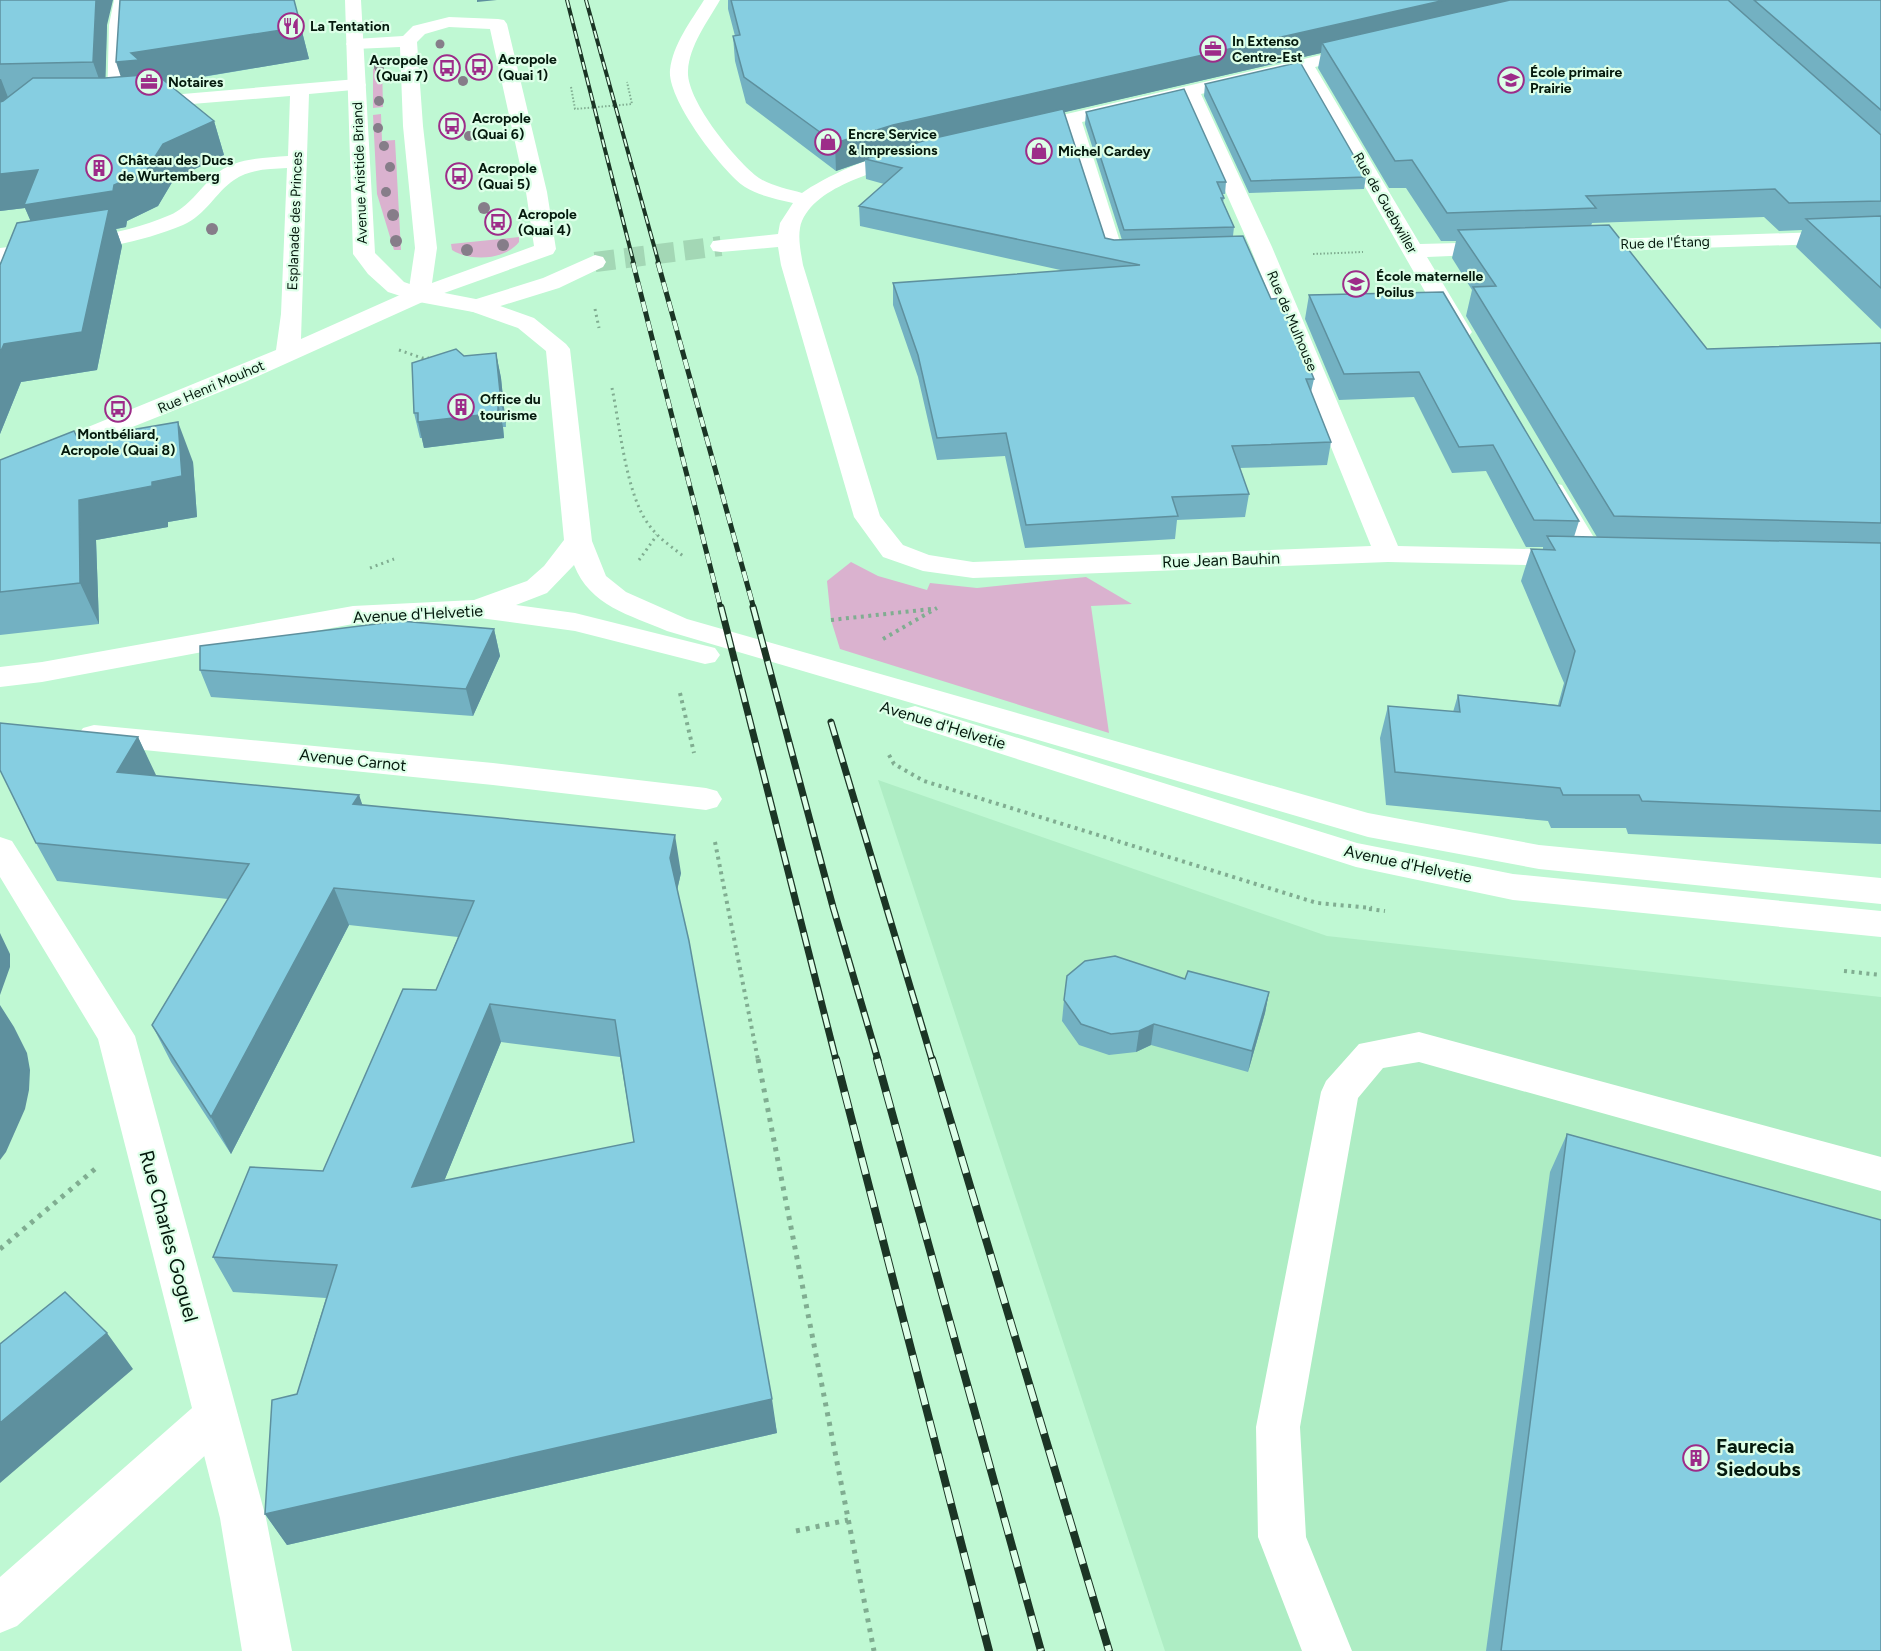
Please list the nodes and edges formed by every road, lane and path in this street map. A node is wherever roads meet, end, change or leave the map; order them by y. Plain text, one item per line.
1 (122, 0) edge
2 (353, 0) edge
3 (712, 0) edge
4 (408, 41) junction
5 (356, 44) junction
6 (1381, 46) edge
7 (1304, 64) junction
8 (627, 82) dead end
9 (357, 85) junction
10 (571, 87) dead end
11 (300, 90) junction
12 (1190, 90) junction
13 (116, 104) junction
14 (94, 105) edge
15 (1071, 118) junction
16 (999, 135) edge
17 (929, 152) edge
18 (297, 161) junction
19 (806, 200) junction
20 (1881, 236) edge
21 (788, 240) junction
22 (722, 246) tunnel mouth
23 (1554, 246) edge
24 (1519, 247) edge
25 (1169, 250) edge
26 (1254, 250) junction
27 (1413, 251) junction
28 (0, 255) edge
29 (439, 257) junction
30 (590, 263) joint
31 (483, 272) junction
32 (419, 295) junction
33 (478, 306) junction
34 (600, 334) dead end
35 (288, 353) junction
36 (1473, 353) edge
37 (610, 381) dead end
38 (1539, 466) edge
39 (0, 472) edge
40 (657, 535) junction
41 (578, 541) junction
42 (1388, 554) junction
43 (683, 556) dead end
44 (639, 560) dead end
45 (937, 608) dead end
46 (480, 609) junction
47 (677, 625) joint
48 (875, 644) dead end
49 (0, 677) edge
50 (679, 685) dead end
51 (64, 732) edge
52 (884, 746) dead end
53 (706, 799) junction
54 (0, 849) edge
55 (1412, 866) junction
56 (1881, 891) edge
57 (1881, 924) edge
58 (141, 1130) junction
59 (1881, 1174) edge
60 (0, 1249) edge
61 (216, 1416) junction
62 (848, 1520) junction
63 (796, 1531) dead end
64 (0, 1610) edge
65 (267, 1651) edge
66 (874, 1651) edge
67 (1327, 1651) edge

1 - 13 street
2 - 5 street, Avenue Aristide Briand
3 - 19 street
4 - 5 street
4 - 29 street
4 - 31 street, Rue Henri Mouhot
5 - 9 street, Avenue Aristide Briand
6 - 7 street
7 - 12 street
7 - 27 street, Rue de Guebwiller
8 - 10 path
9 - 11 street
9 - 32 street, Avenue Aristide Briand
11 - 13 street
11 - 18 street, Esplanade des Princes
12 - 15 street
12 - 26 street, Rue de Mulhouse
13 - 14 street
15 - 16 street
15 - 25 street
17 - 19 street
18 - 28 street
18 - 35 street, Esplanade des Princes
19 - 21 street
20 - 23 street, Rue de l'Étang
21 - 22 street
21 - 42 street, Rue Jean Bauhin
24 - 27 street
26 - 27 path
26 - 42 street, Rue de Mulhouse
27 - 36 street, Rue de Guebwiller
29 - 31 street
29 - 32 street
30 - 33 street
30 - 34 path
31 - 32 street, Rue Henri Mouhot
32 - 33 street, Avenue Aristide Briand
32 - 35 street, Rue Henri Mouhot
33 - 41 street, Avenue Aristide Briand
35 - 39 street, Rue Henri Mouhot
37 - 40 path
38 - 42 street, Rue Jean Bauhin
40 - 43 path
40 - 44 path
41 - 46 street
41 - 47 street, Avenue Aristide Briand
45 - 48 path
46 - 49 street, Avenue d'Helvetie
46 - 55 street, Avenue d'Helvetie
47 - 56 street, Avenue d'Helvetie
50 - 53 path
51 - 53 street, Avenue Carnot
52 - 55 path
53 - 62 path
54 - 58 street, Rue Charles Goguel
55 - 57 street, Avenue d'Helvetie
58 - 60 path
58 - 61 street, Rue Charles Goguel
59 - 67 street
61 - 64 street
61 - 65 street, Rue Charles Goguel
62 - 63 path
62 - 66 path

